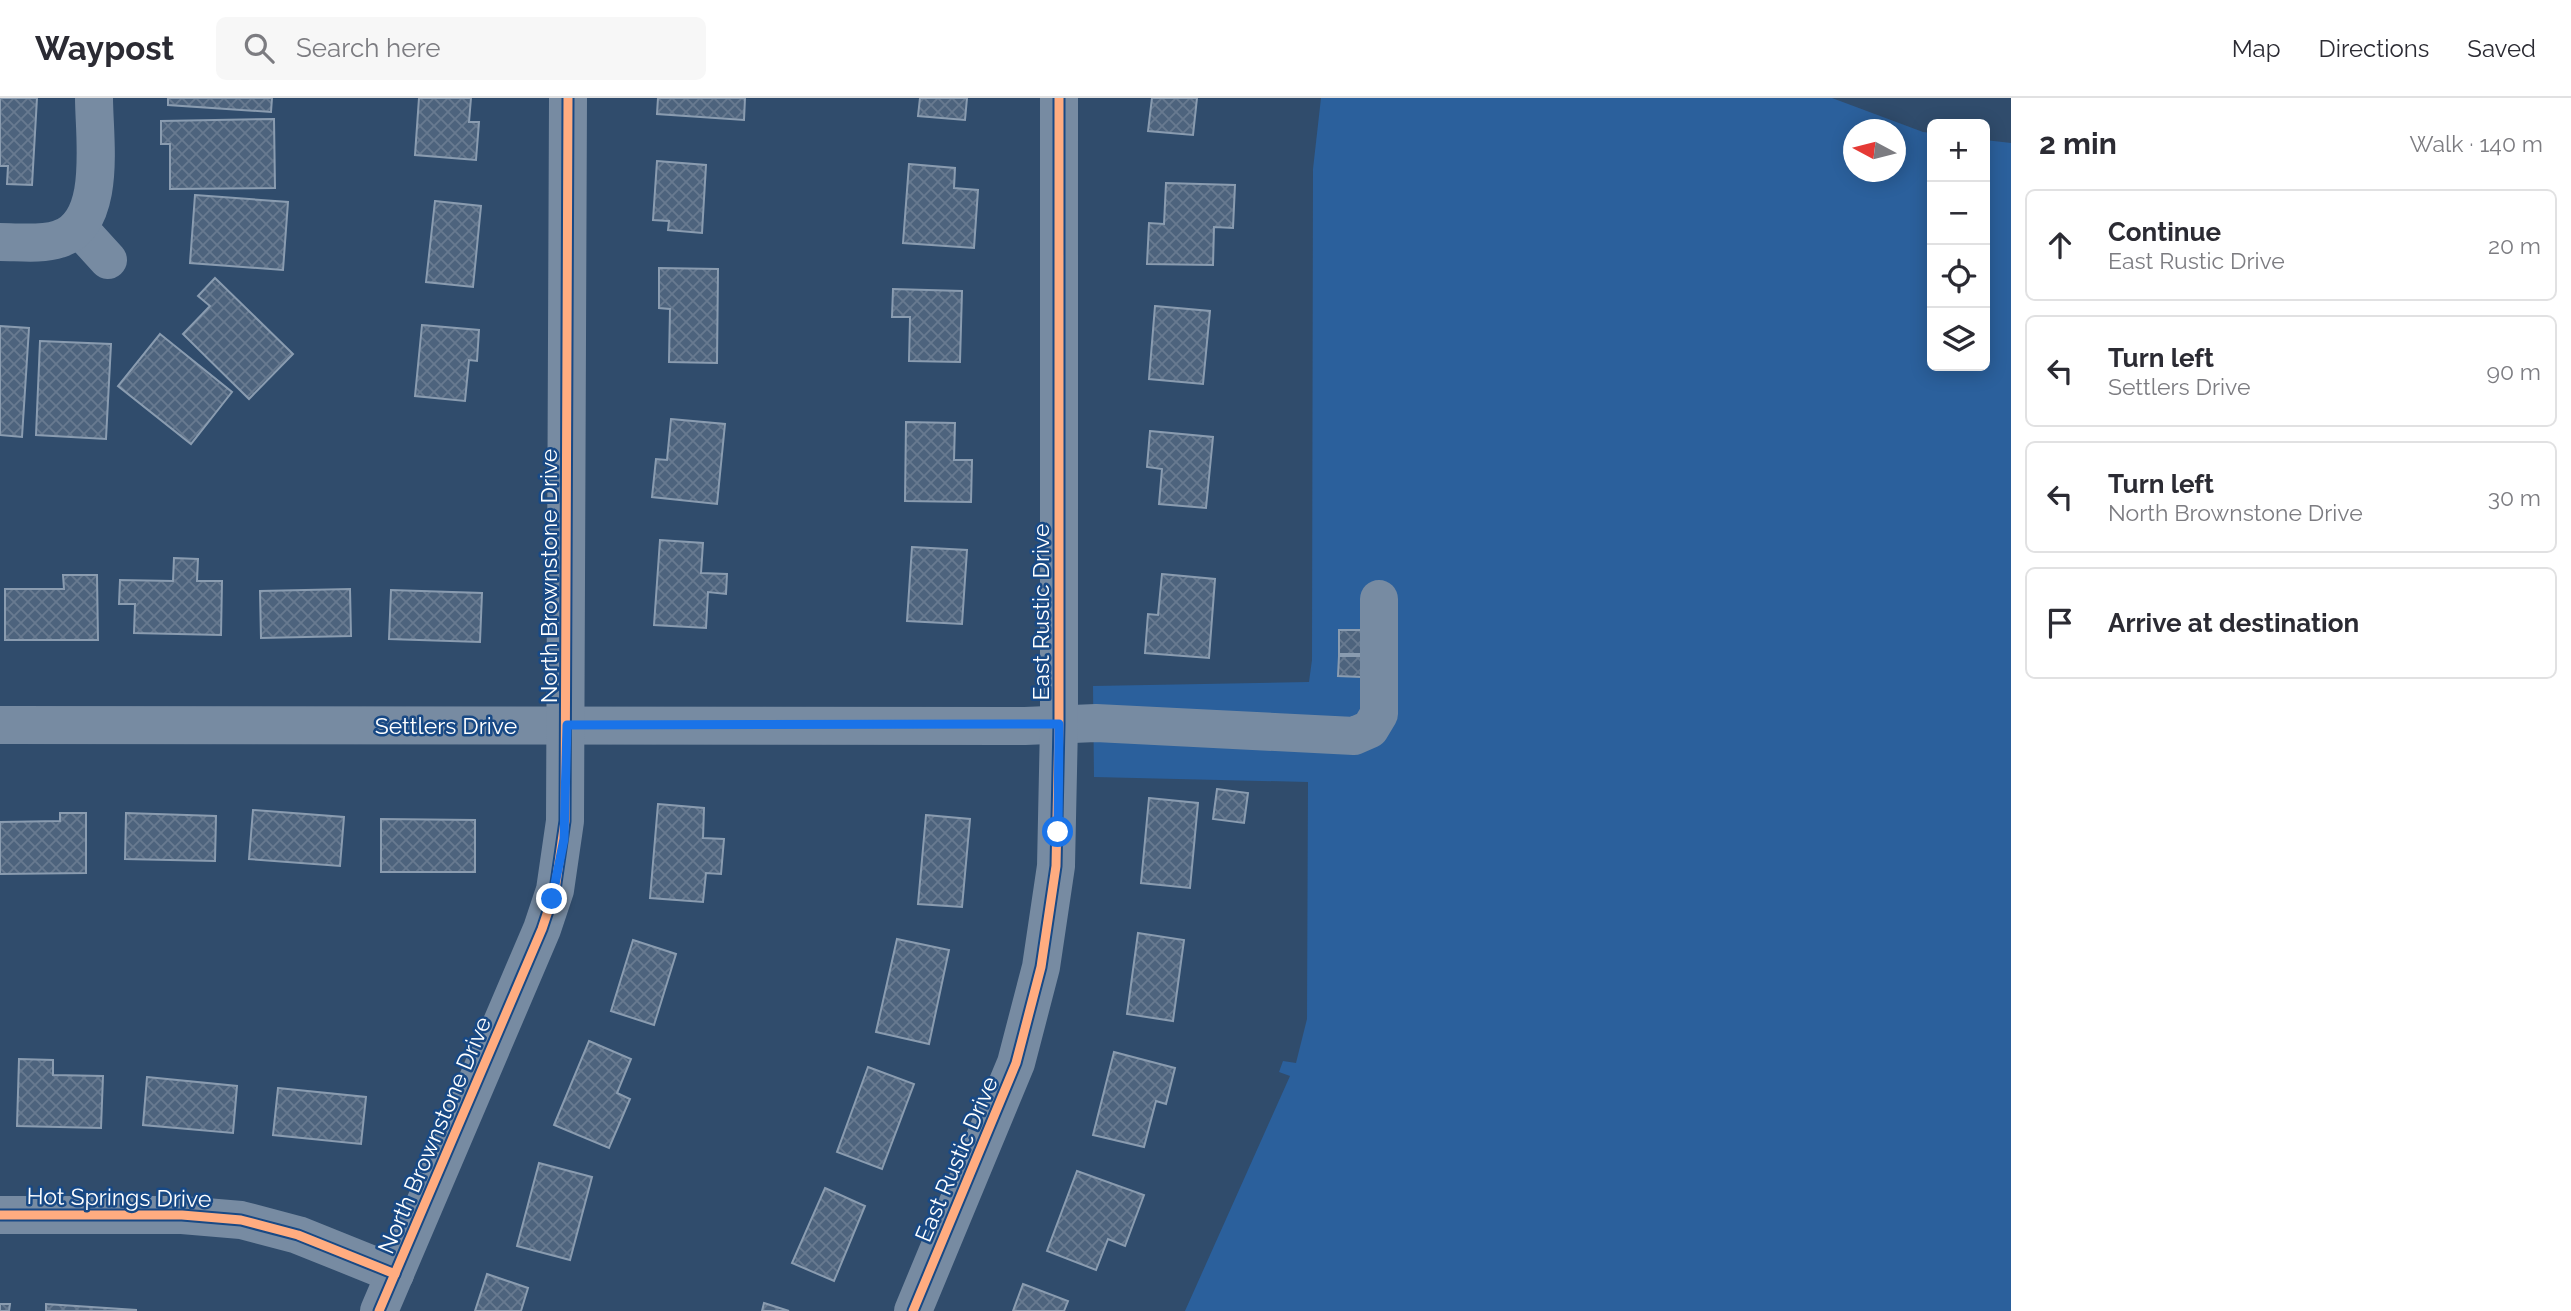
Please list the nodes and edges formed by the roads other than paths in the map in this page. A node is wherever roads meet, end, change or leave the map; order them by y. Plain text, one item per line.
1 (94, 98) edge
2 (568, 98) edge
3 (1059, 98) edge
4 (78, 228) junction
5 (0, 242) edge
6 (108, 260) dead end
7 (1380, 598) dead end
8 (0, 724) edge
9 (1059, 724) junction
10 (567, 725) junction
11 (0, 1215) edge
12 (395, 1274) junction
13 (379, 1311) edge
14 (912, 1311) edge

1 - 4 street
2 - 10 street, North Brownstone Drive
3 - 9 street, East Rustic Drive
4 - 5 street
4 - 6 street
7 - 9 street, Settlers Drive
8 - 10 street, Settlers Drive
9 - 10 street, Settlers Drive
9 - 14 street, East Rustic Drive
10 - 12 street, North Brownstone Drive
11 - 12 street, Hot Springs Drive
12 - 13 street, North Brownstone Drive

